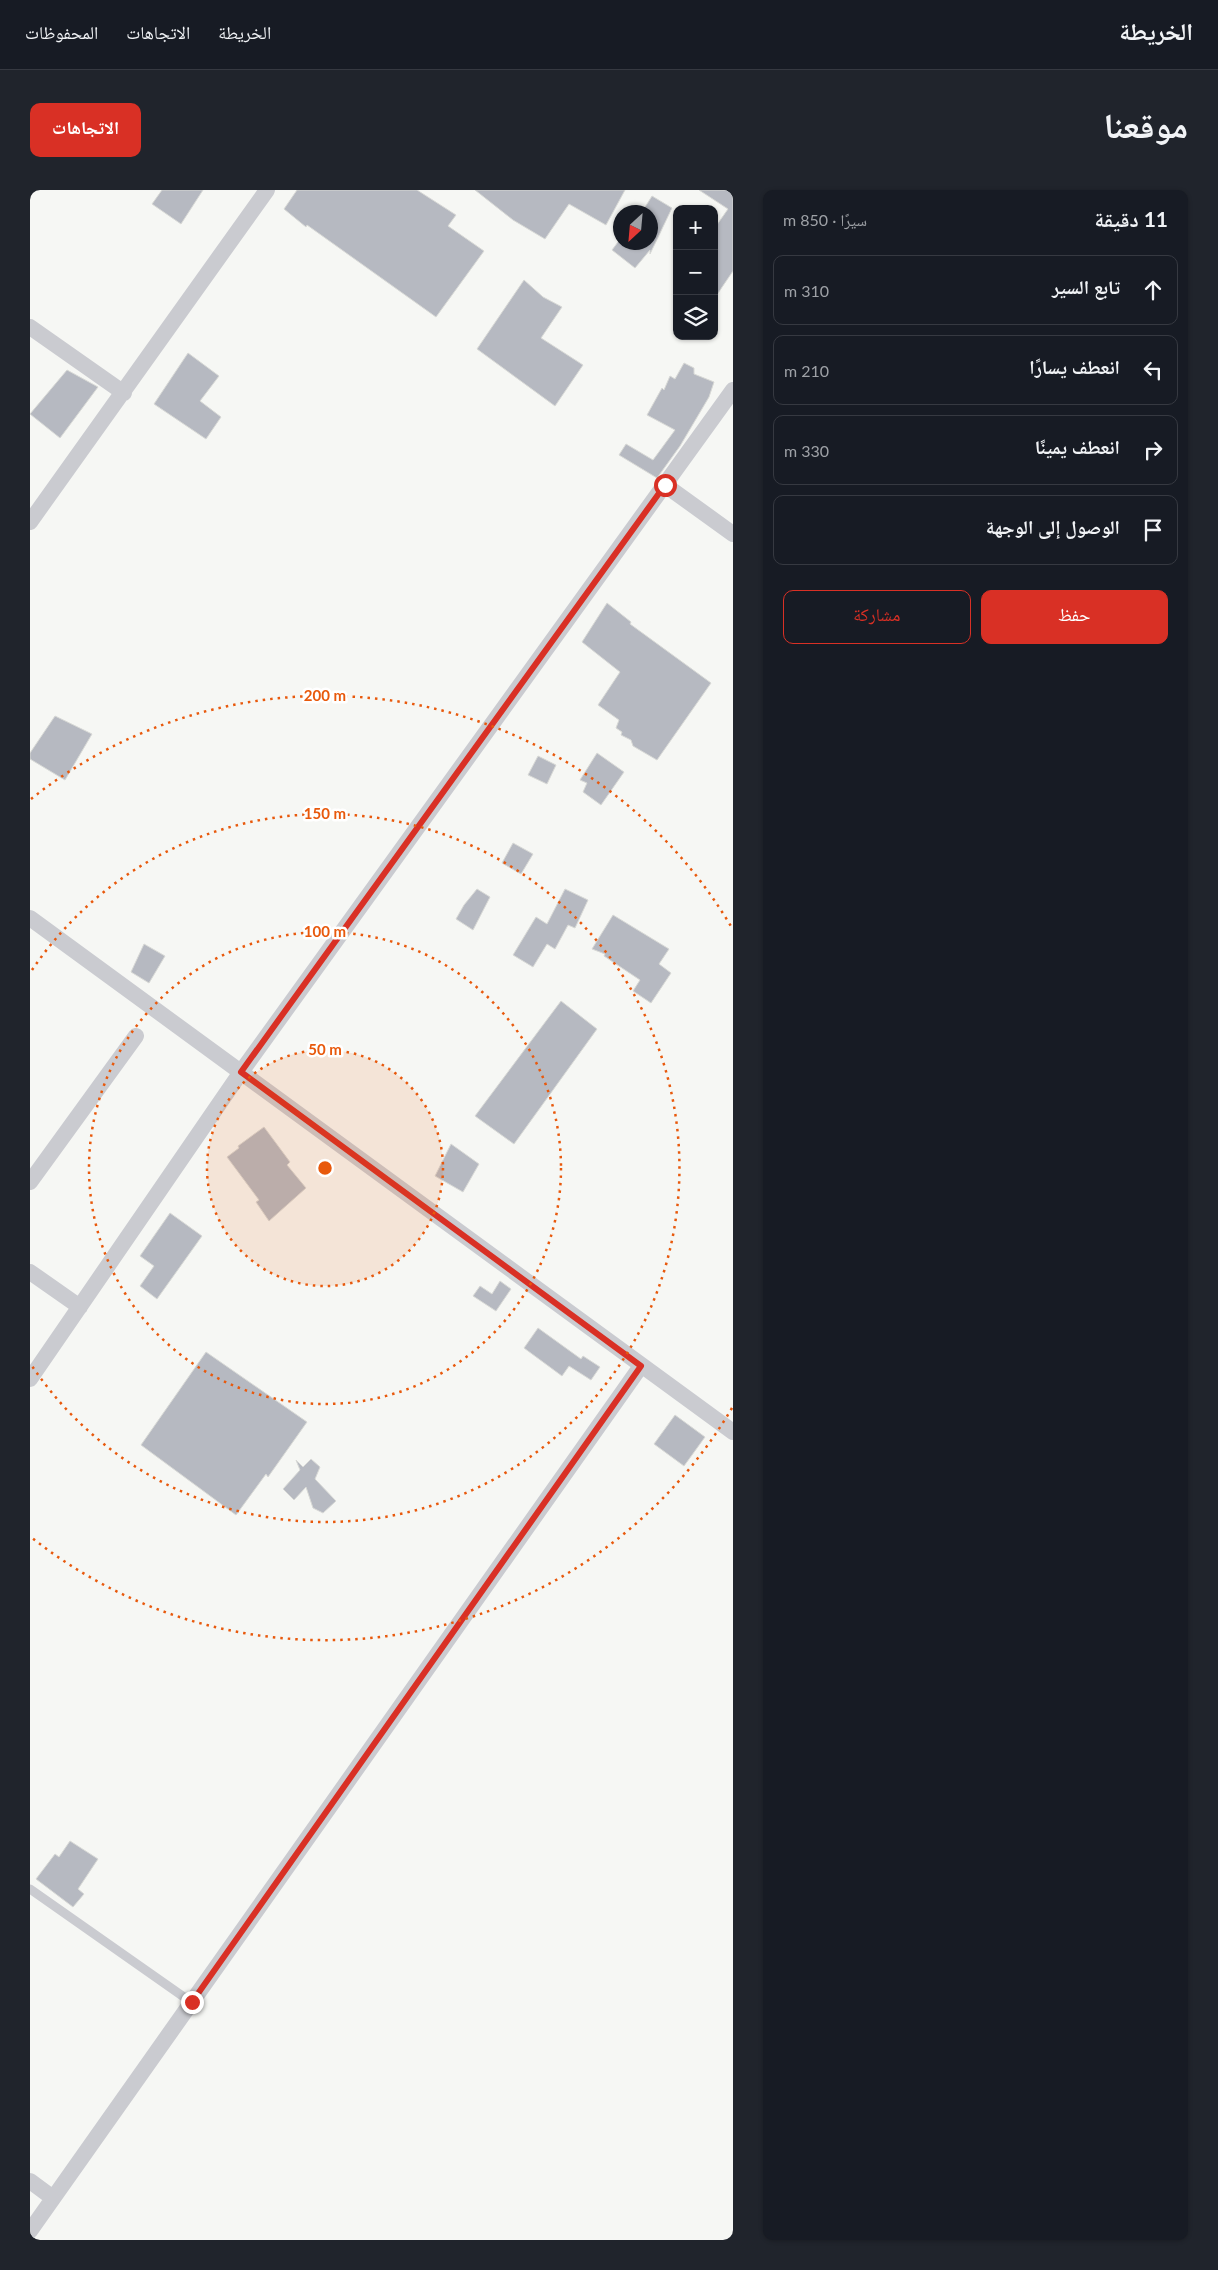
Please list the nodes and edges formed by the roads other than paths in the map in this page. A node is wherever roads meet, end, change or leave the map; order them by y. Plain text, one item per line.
1 (267, 190) edge
2 (30, 327) edge
3 (733, 390) edge
4 (124, 393) junction
5 (665, 485) junction
6 (30, 522) edge
7 (733, 534) edge
8 (30, 918) edge
9 (136, 1036) dead end
10 (241, 1072) junction
11 (30, 1182) edge
12 (30, 1272) edge
13 (80, 1306) junction
14 (641, 1366) junction
15 (30, 1380) edge
16 (733, 1432) edge
17 (30, 1889) edge
18 (192, 2002) junction
19 (30, 2181) edge
20 (54, 2198) junction
21 (30, 2231) edge

1 - 4 street
2 - 4 street
3 - 5 street
4 - 6 street
5 - 7 street
5 - 10 street
8 - 10 street
9 - 11 street
10 - 13 street
10 - 14 street
12 - 13 street
13 - 15 street
14 - 16 street
14 - 18 street
17 - 18 lane
18 - 20 street
19 - 20 street
20 - 21 street

